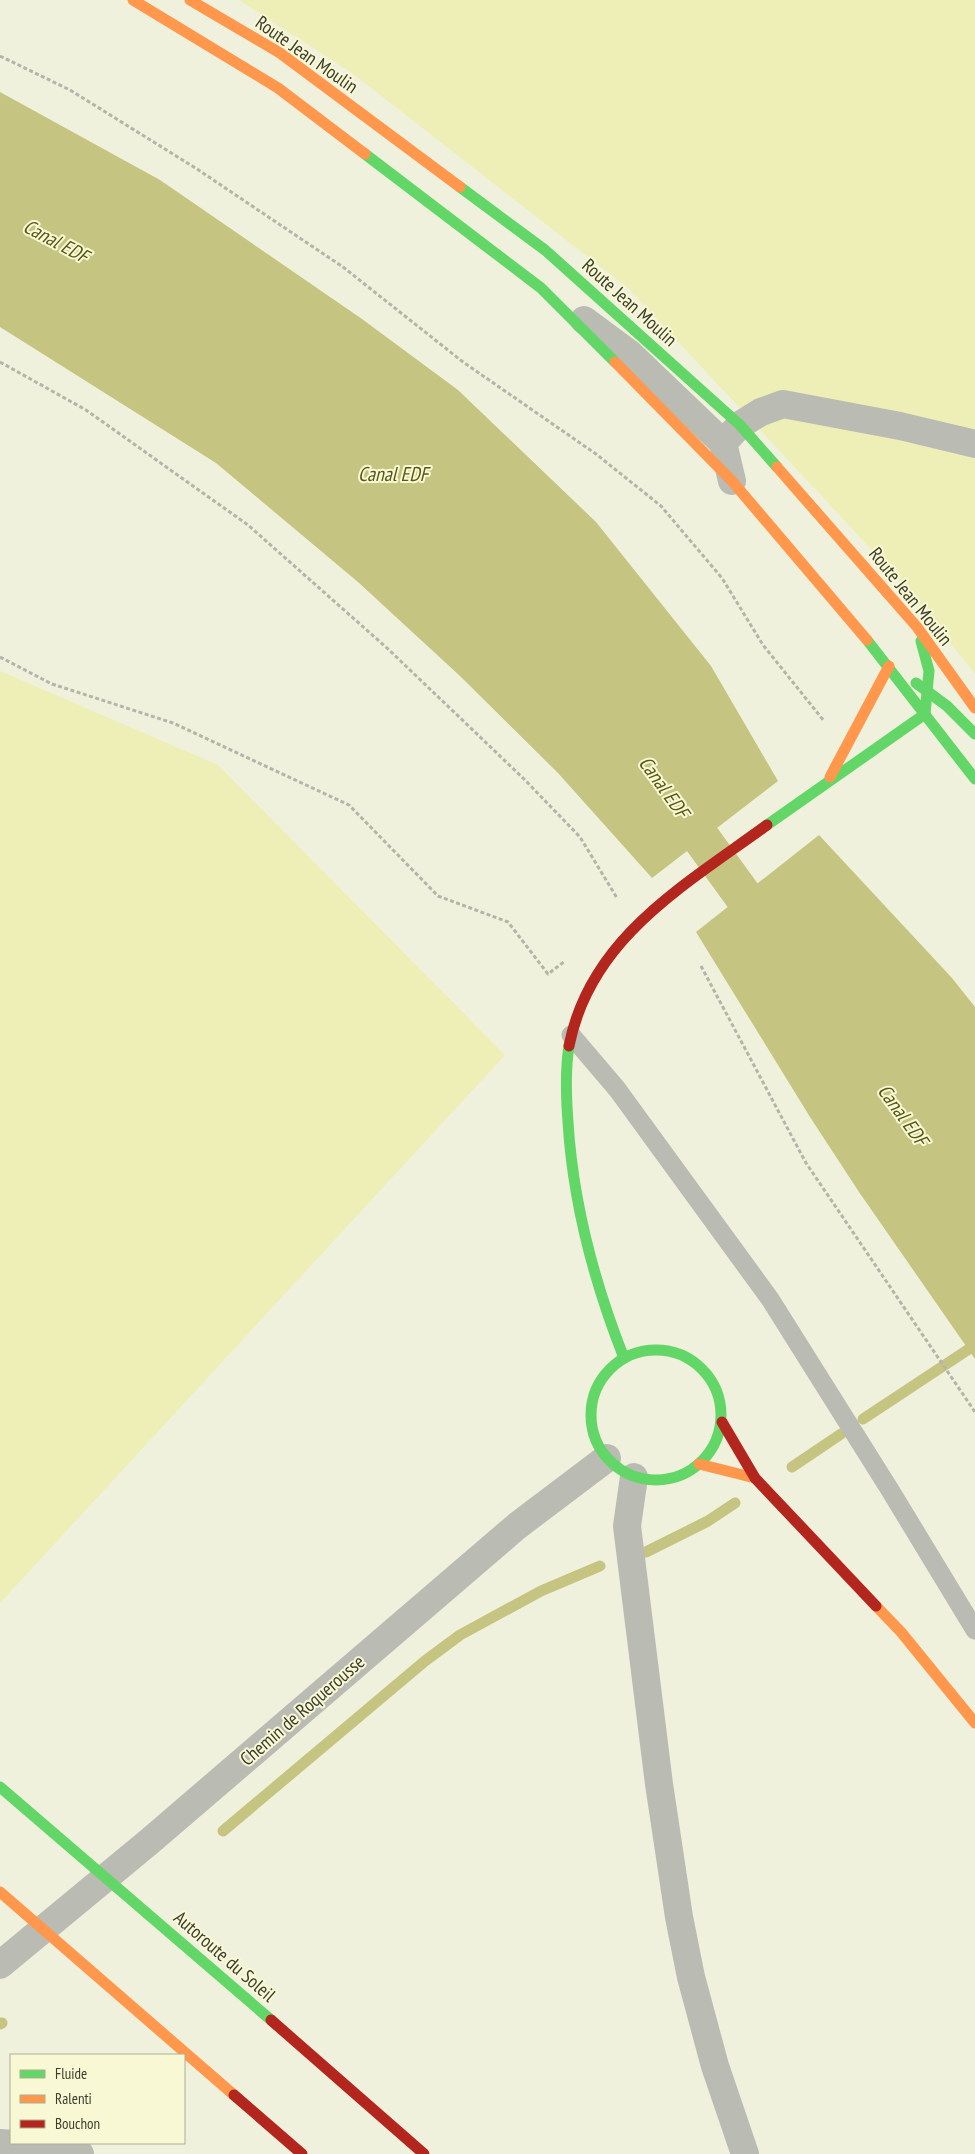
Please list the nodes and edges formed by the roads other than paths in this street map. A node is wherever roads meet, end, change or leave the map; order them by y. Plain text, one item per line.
1 (133, 0) edge
2 (190, 0) edge
3 (541, 288) junction
4 (732, 434) junction
5 (975, 444) edge
6 (732, 481) junction
7 (917, 627) junction
8 (889, 666) junction
9 (928, 690) junction
10 (975, 708) edge
11 (926, 714) junction
12 (975, 734) edge
13 (975, 779) edge
14 (828, 781) junction
15 (572, 1034) junction
16 (624, 1358) junction
17 (722, 1422) junction
18 (607, 1458) junction
19 (699, 1464) junction
20 (634, 1477) junction
21 (755, 1478) junction
22 (975, 1630) edge
23 (975, 1723) edge
24 (0, 1787) edge
25 (0, 1892) edge
26 (0, 1965) edge
27 (15, 2144) edge
28 (80, 2154) edge
29 (302, 2154) edge
30 (424, 2154) edge
31 (745, 2154) edge

1 - 3 main road
2 - 4 main road, Route Jean Moulin
3 - 4 street
3 - 6 main road
4 - 5 street
4 - 6 street
4 - 7 main road, Route Jean Moulin
6 - 8 main road
7 - 9 main road
7 - 10 main road, Route Jean Moulin
8 - 9 main road
8 - 11 main road
8 - 14 main road
9 - 11 main road
9 - 12 main road
11 - 13 main road
11 - 14 main road
14 - 15 main road
15 - 16 main road
15 - 22 lane
16 - 17 main road
16 - 18 main road
17 - 19 main road
17 - 21 main road
18 - 20 main road
18 - 26 street, Chemin de Roquerousse
19 - 20 main road
19 - 21 main road
20 - 31 street
21 - 23 main road
24 - 30 main road, Autoroute du Soleil
25 - 29 main road
27 - 28 street

